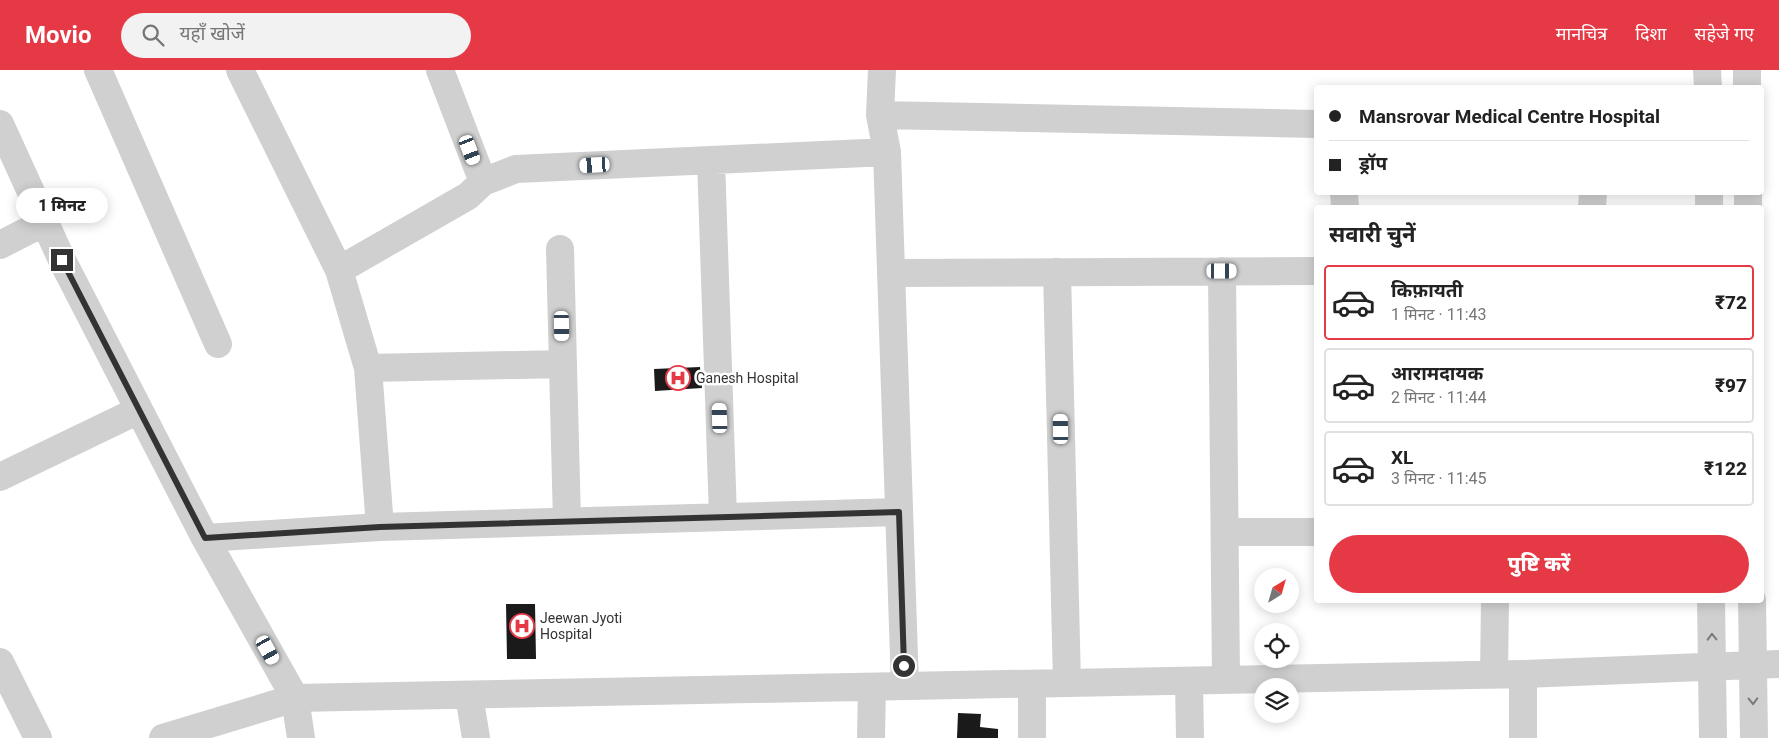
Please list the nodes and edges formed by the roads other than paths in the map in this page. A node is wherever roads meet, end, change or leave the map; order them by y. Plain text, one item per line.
1 (98, 70) edge
2 (240, 70) edge
3 (440, 70) edge
4 (882, 70) edge
5 (1707, 70) edge
6 (1747, 70) edge
7 (1708, 85) edge
8 (1747, 85) edge
9 (880, 114) junction
10 (0, 124) edge
11 (1314, 124) edge
12 (887, 152) junction
13 (712, 160) junction
14 (483, 182) junction
15 (44, 222) junction
16 (0, 244) edge
17 (560, 249) dead end
18 (339, 270) junction
19 (1222, 271) junction
20 (1314, 271) edge
21 (1057, 272) junction
22 (891, 274) junction
23 (218, 344) dead end
24 (563, 364) junction
25 (368, 368) junction
26 (139, 410) junction
27 (0, 477) edge
28 (899, 512) junction
29 (723, 517) junction
30 (567, 521) junction
31 (380, 527) junction
32 (1224, 532) junction
33 (1314, 532) edge
34 (205, 538) junction
35 (1495, 603) edge
36 (1711, 603) edge
37 (1753, 603) edge
38 (0, 662) edge
39 (1766, 664) edge
40 (1712, 668) junction
41 (1523, 674) junction
42 (1494, 675) junction
43 (1189, 680) junction
44 (1226, 680) junction
45 (1067, 683) junction
46 (1032, 684) junction
47 (905, 686) junction
48 (872, 687) junction
49 (469, 695) junction
50 (295, 698) junction
51 (38, 738) edge
52 (163, 738) edge
53 (301, 738) edge
54 (476, 738) edge
55 (871, 738) edge
56 (1032, 738) edge
57 (1190, 738) edge
58 (1523, 738) edge
59 (1713, 738) edge
60 (1754, 738) edge

1 - 23 street
2 - 18 street
3 - 14 street
4 - 9 street
5 - 7 street
6 - 8 street
9 - 11 street
9 - 12 street
10 - 15 street
12 - 13 street
12 - 22 street
13 - 14 street
13 - 29 street
14 - 18 street
15 - 16 street
15 - 26 street
17 - 24 street
18 - 25 street
19 - 20 street
19 - 21 street
19 - 32 street
21 - 22 street
21 - 45 street
22 - 28 street
24 - 25 street
24 - 30 street
25 - 31 street
26 - 27 street
26 - 34 street
28 - 29 street
28 - 47 street
29 - 30 street
30 - 31 street
31 - 34 street
32 - 33 street
32 - 44 street
34 - 50 street
35 - 42 street
40 -> 36 street
37 - 39 street
38 - 51 street
39 - 40 street
39 -> 60 street
40 - 41 street
40 - 59 street
41 - 42 street
41 - 58 street
42 - 44 street
43 - 44 street
43 - 45 street
43 - 57 street
45 - 46 street
46 - 47 street
46 - 56 street
47 - 48 street
48 - 49 street
48 - 55 street
49 - 50 street
49 - 54 street
50 - 52 street
50 - 53 street

